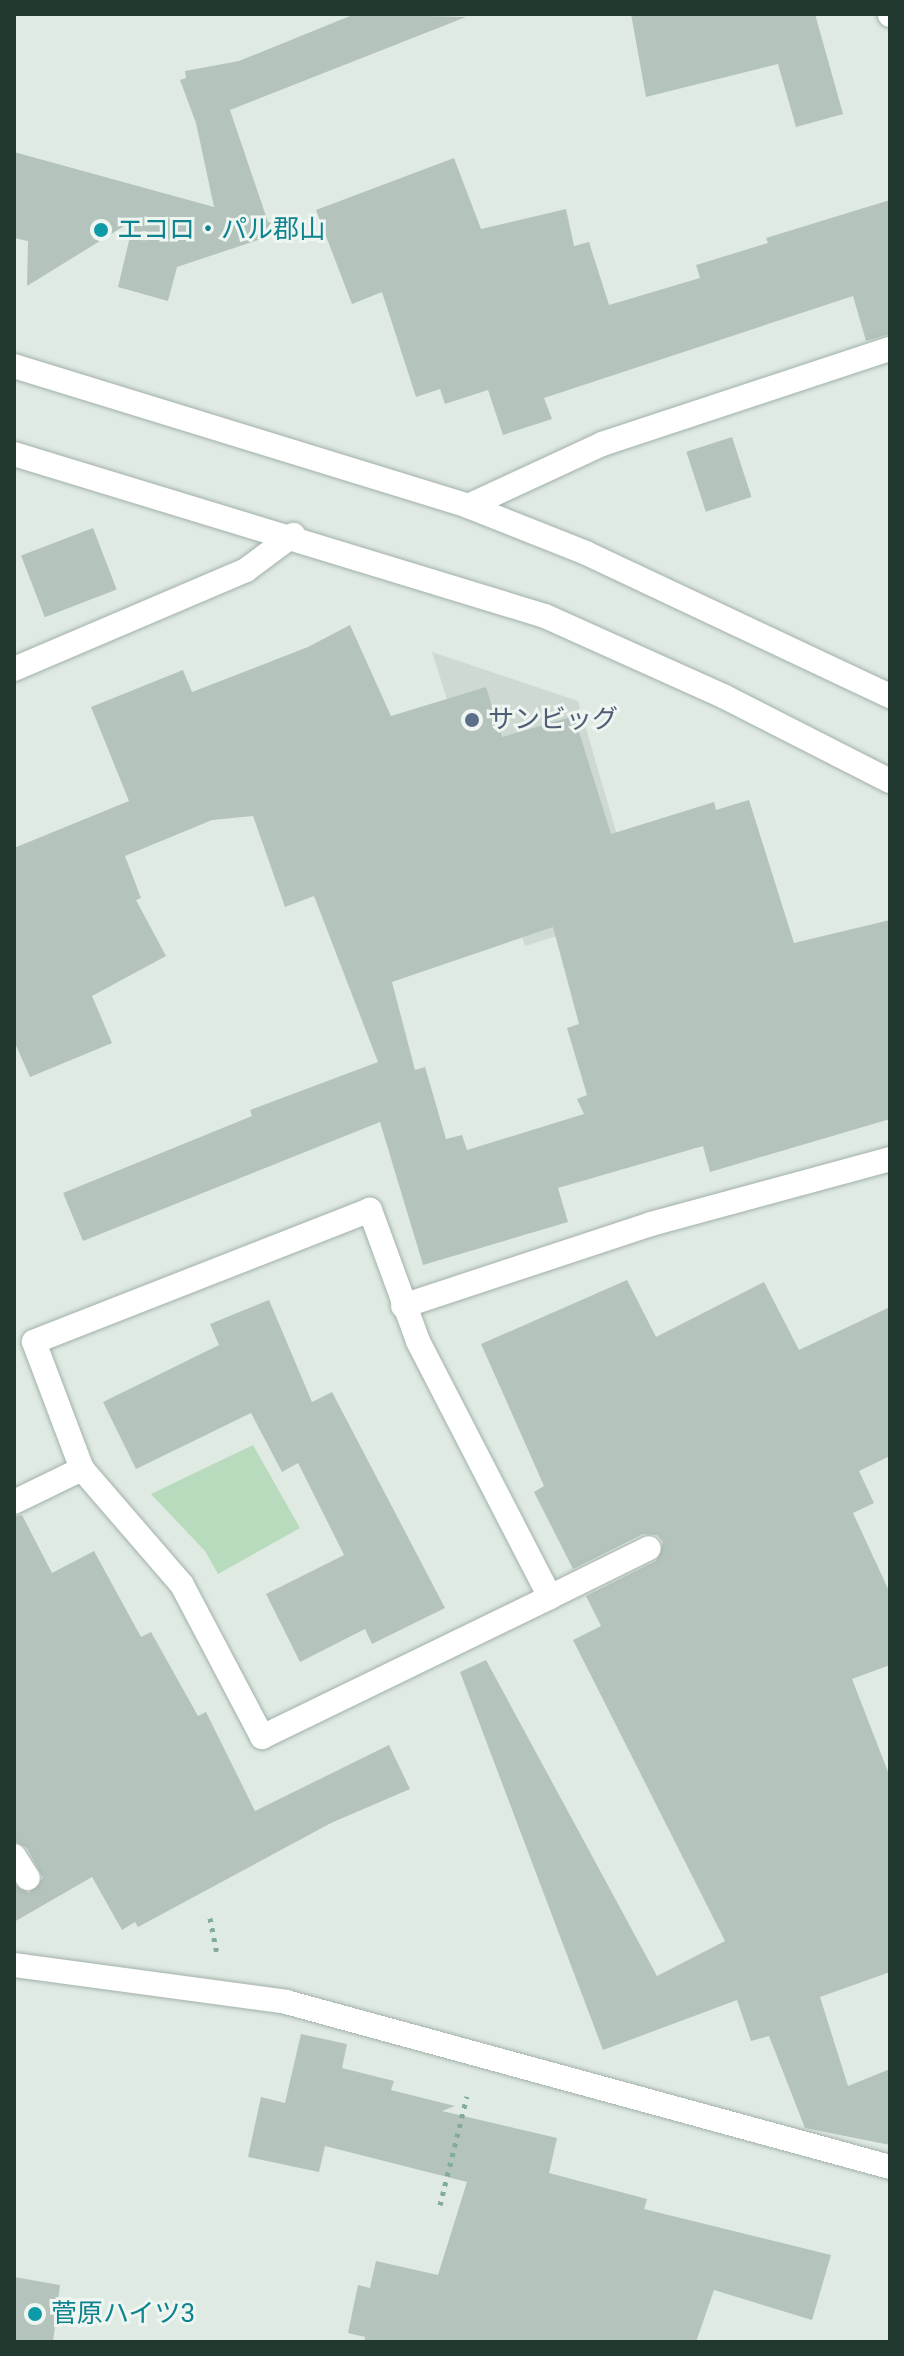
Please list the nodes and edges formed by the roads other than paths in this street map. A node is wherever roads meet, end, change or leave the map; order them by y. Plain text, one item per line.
1 (890, 349) edge
2 (14, 366) edge
3 (14, 454) edge
4 (468, 506) junction
5 (293, 535) junction
6 (14, 669) edge
7 (890, 696) edge
8 (890, 781) edge
9 (890, 1159) edge
10 (403, 1306) junction
11 (82, 1469) junction
12 (14, 1502) edge
13 (649, 1548) dead end
14 (550, 1597) junction
15 (14, 1856) edge
16 (28, 1878) dead end
17 (14, 1965) edge
18 (890, 2167) edge

1 - 4 street
2 - 4 street
3 - 5 street
4 - 7 street
5 - 6 street
5 - 8 street
9 - 10 street
10 - 11 street
10 - 14 street
11 - 12 street
11 - 14 street
13 - 14 street
15 - 16 street
17 - 18 street

